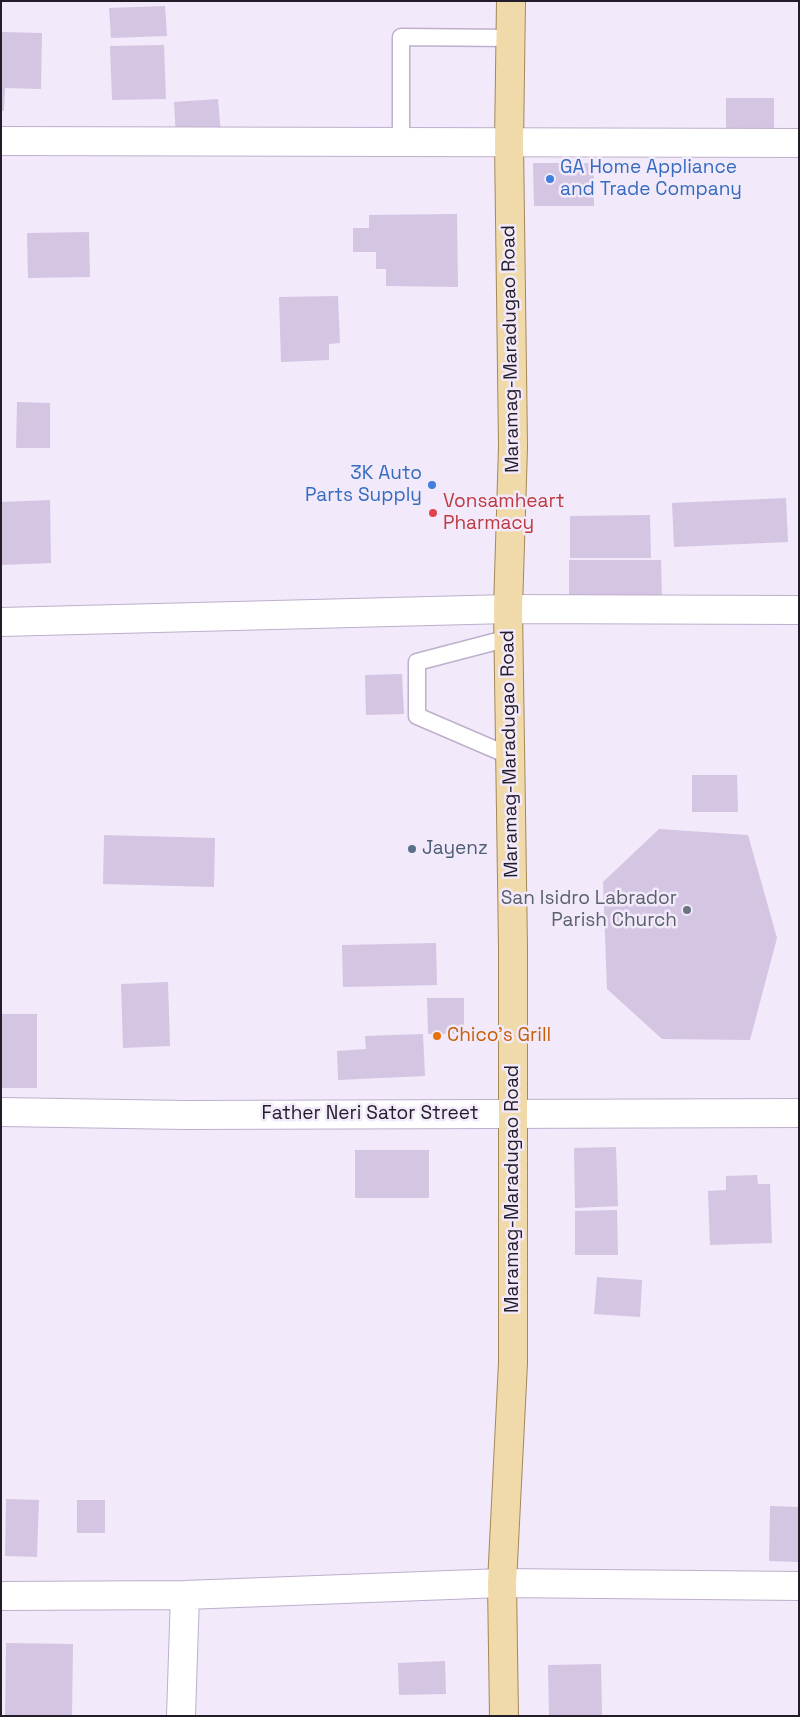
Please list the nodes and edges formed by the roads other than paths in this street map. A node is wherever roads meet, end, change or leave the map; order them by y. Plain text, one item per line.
1 (511, 1) edge
2 (511, 38) junction
3 (1, 141) edge
4 (401, 142) junction
5 (508, 143) junction
6 (799, 143) edge
7 (508, 609) junction
8 (799, 610) edge
9 (1, 622) edge
10 (509, 638) junction
11 (510, 756) junction
12 (1, 1112) edge
13 (799, 1112) edge
14 (513, 1114) junction
15 (502, 1583) junction
16 (799, 1586) edge
17 (184, 1595) junction
18 (1, 1596) edge
19 (181, 1716) edge
20 (504, 1716) edge

1 - 2 main road, Maramag-Maradugao Road
2 - 4 lane
2 - 5 main road, Maramag-Maradugao Road
3 - 4 street
4 - 5 street
5 - 6 street
5 - 7 main road, Maramag-Maradugao Road
7 - 8 street
7 - 9 street
7 - 10 main road, Maramag-Maradugao Road
10 - 11 main road, Maramag-Maradugao Road
10 - 11 lane
11 - 14 main road, Maramag-Maradugao Road
12 - 14 street, Father Neri Sator Street
13 - 14 street, Father Neri Sator Street
14 - 15 main road, Maramag-Maradugao Road
15 - 16 street
15 - 17 street
15 - 20 main road, Maramag-Maradugao Road
17 - 18 street
17 - 19 street

